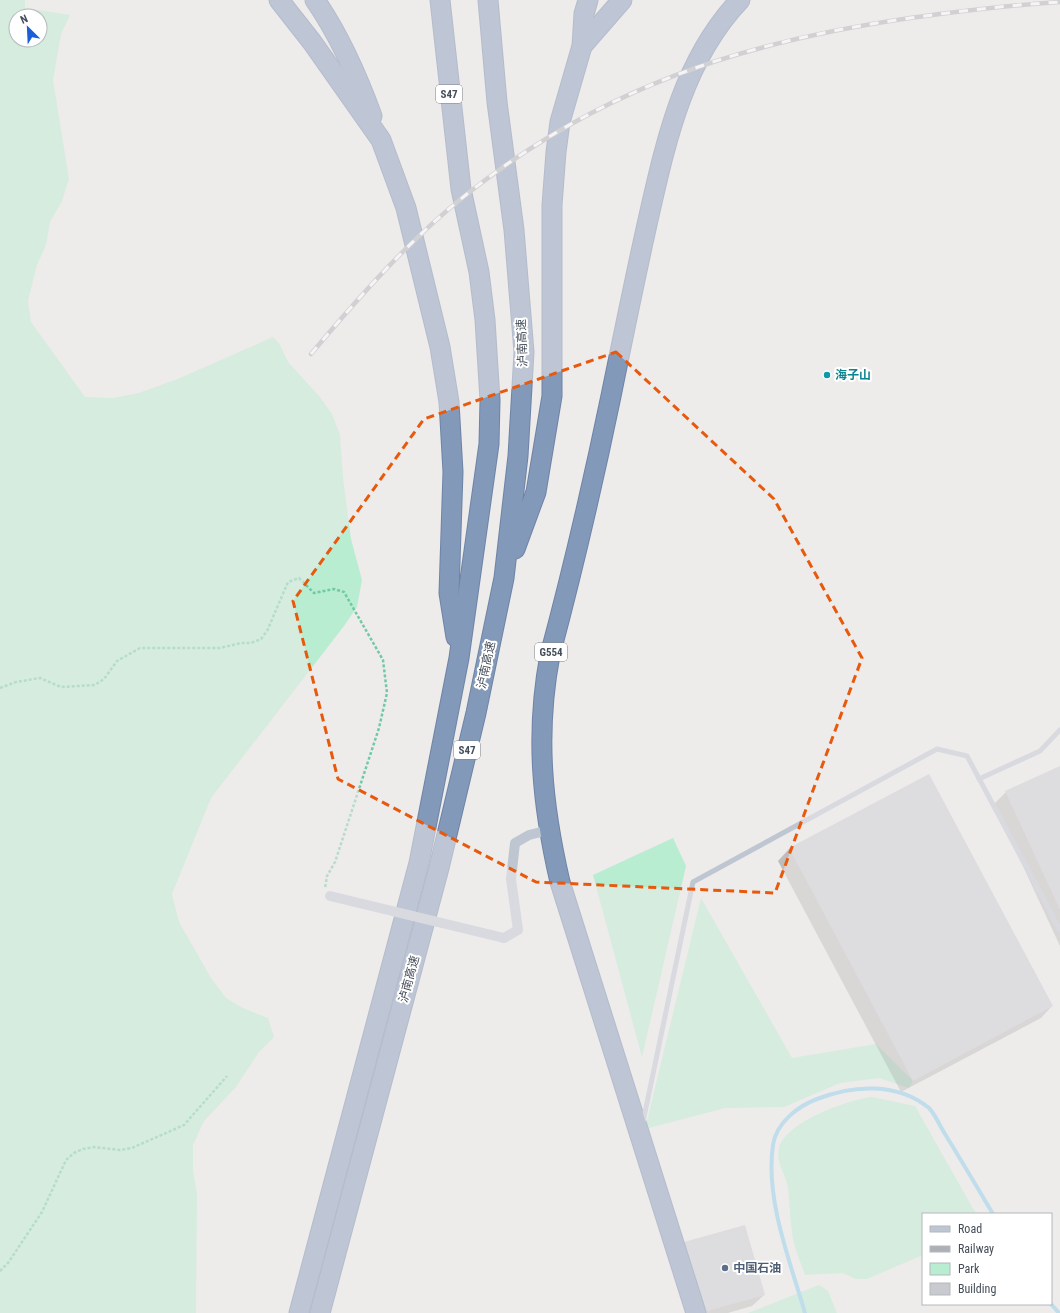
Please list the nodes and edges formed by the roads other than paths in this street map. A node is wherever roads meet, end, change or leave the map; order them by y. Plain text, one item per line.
1 (279, 0) edge
2 (315, 0) edge
3 (440, 0) edge
4 (488, 0) edge
5 (588, 0) edge
6 (622, 0) edge
7 (740, 0) edge
8 (582, 46) junction
9 (380, 140) junction
10 (504, 578) junction
11 (459, 658) junction
12 (1060, 730) edge
13 (979, 779) junction
14 (549, 830) junction
15 (330, 896) road end
16 (1060, 930) edge
17 (640, 1135) junction
18 (299, 1313) edge
19 (320, 1313) edge
20 (696, 1313) edge

1 - 9 highway
2 - 9 highway
3 - 11 highway, 泸南高速 / S47
4 - 10 highway, 泸南高速 / S47
5 - 8 highway
6 - 8 highway
7 - 14 highway, G554
8 - 10 highway
9 - 11 highway
10 - 19 highway, 泸南高速 / S47
11 - 18 highway, 泸南高速 / S47
12 - 13 lane
13 - 16 lane
13 - 17 lane
14 - 15 street, bridge
14 - 17 highway, G554
17 - 20 highway, G554

